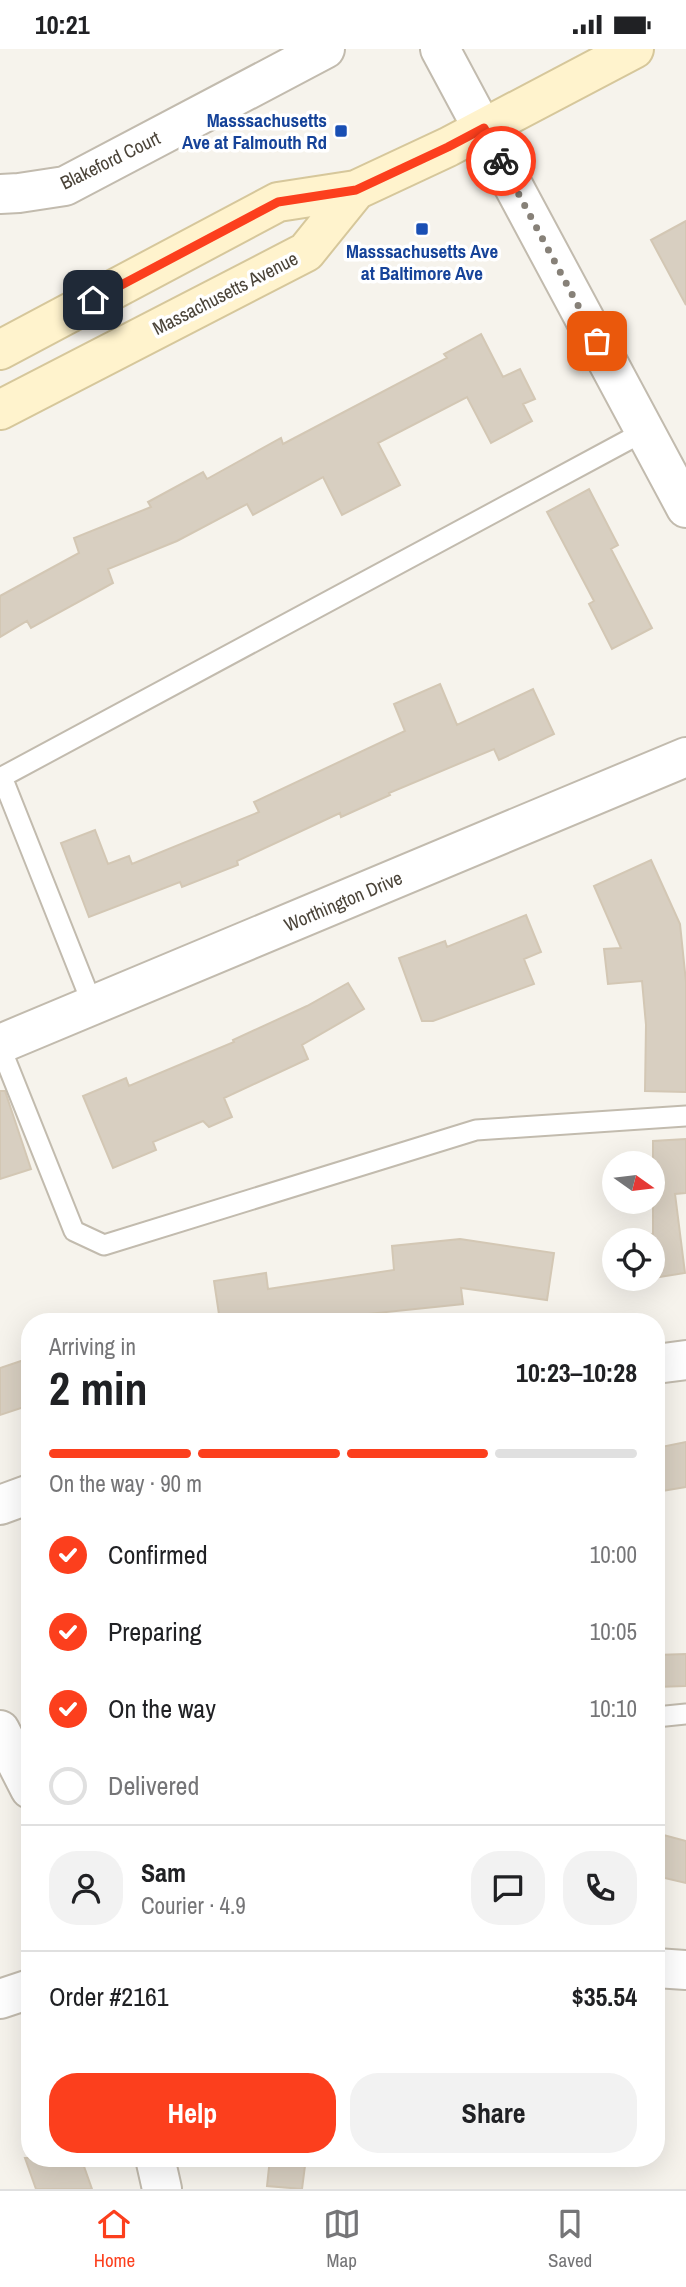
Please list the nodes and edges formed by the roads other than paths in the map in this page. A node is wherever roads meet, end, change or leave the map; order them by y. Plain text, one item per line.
1 (325, 49) edge
2 (440, 49) edge
3 (634, 49) edge
4 (484, 128) junction
5 (356, 190) junction
6 (0, 194) edge
7 (0, 350) edge
8 (0, 410) edge
9 (645, 431) junction
10 (686, 508) edge
11 (686, 757) edge
12 (93, 1006) junction
13 (0, 1045) edge
14 (686, 1116) edge
15 (686, 1360) edge
16 (665, 1363) edge
17 (21, 1497) edge
18 (0, 1505) edge
19 (686, 1714) edge
20 (665, 1716) edge
21 (0, 1730) edge
22 (21, 1771) edge
23 (665, 1969) edge
24 (686, 1970) edge
25 (21, 1992) edge
26 (0, 1999) edge
27 (157, 2167) edge
28 (162, 2189) edge

1 - 6 street, Blakeford Court
2 - 4 street
3 - 4 main road, Massachusetts Avenue
4 - 5 main road, Massachusetts Avenue
4 - 9 street
5 - 7 main road, Massachusetts Avenue
5 - 8 main road, Massachusetts Avenue
9 - 10 street
9 - 12 lane
11 - 12 street, Worthington Drive
12 - 13 street, Worthington Drive
13 - 14 lane
15 - 16 street
17 - 18 street
19 - 20 lane
21 - 22 street
23 - 24 street
25 - 26 street
27 - 28 street

